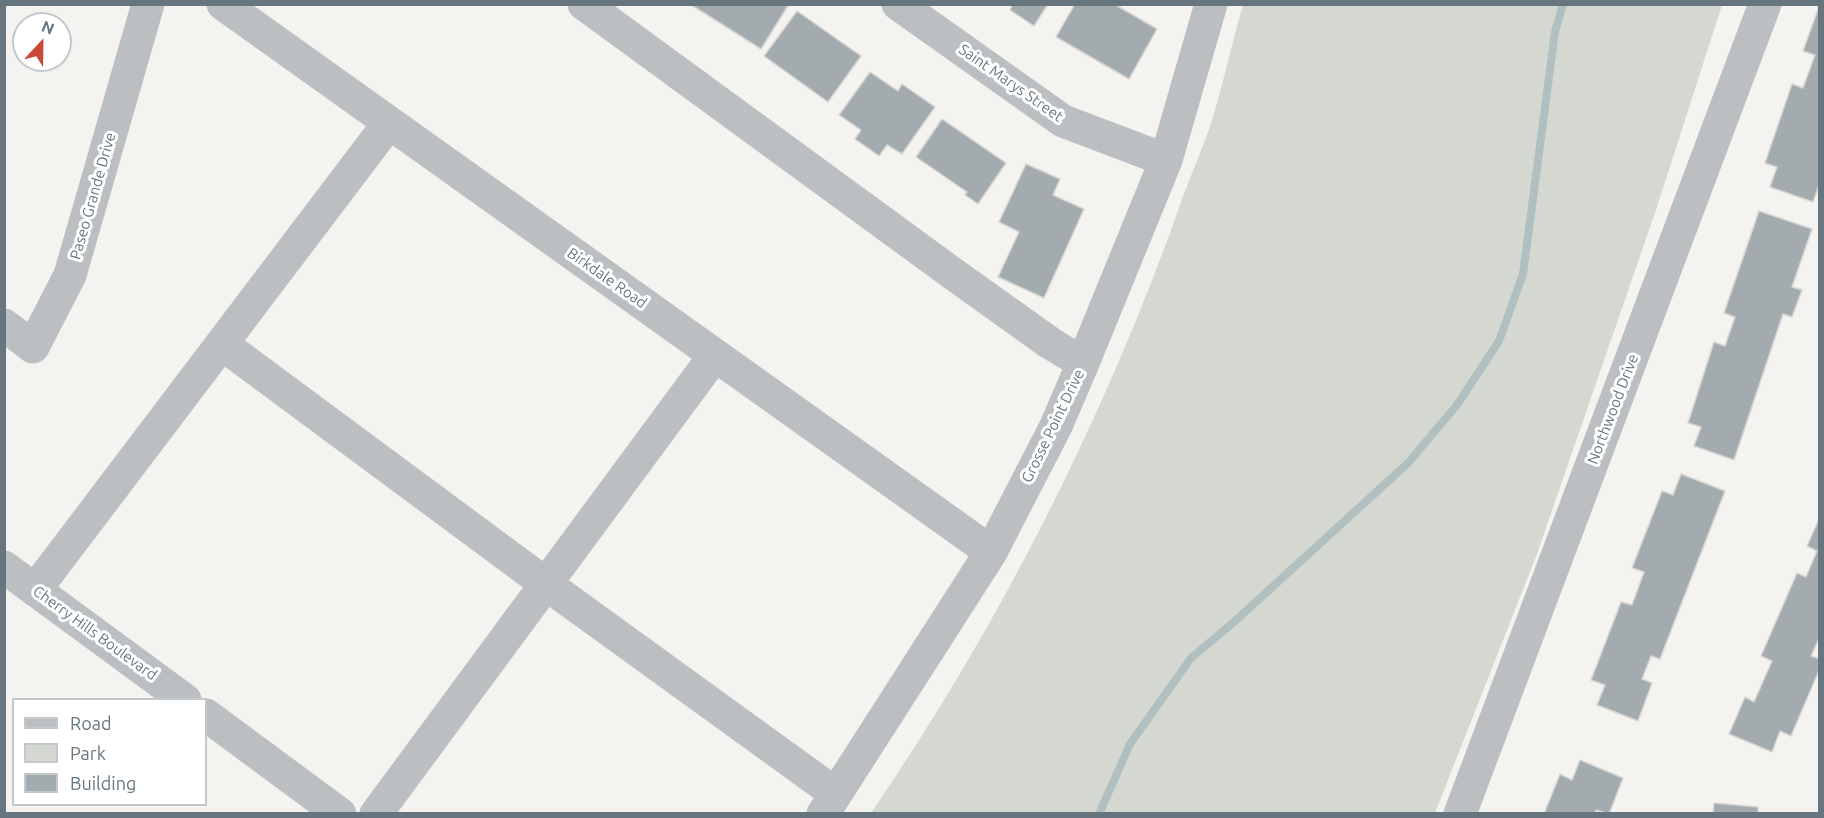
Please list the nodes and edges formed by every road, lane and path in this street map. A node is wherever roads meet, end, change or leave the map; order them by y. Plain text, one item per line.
1 (148, 4) edge
2 (223, 4) edge
3 (584, 4) edge
4 (898, 4) edge
5 (1212, 4) edge
6 (1765, 4) edge
7 (389, 123) junction
8 (1166, 159) junction
9 (4, 325) edge
10 (222, 344) junction
11 (715, 355) junction
12 (1083, 363) junction
13 (991, 552) junction
14 (4, 567) edge
15 (546, 584) junction
16 (35, 590) junction
17 (184, 698) edge
18 (207, 716) edge
19 (829, 804) edge
20 (340, 813) edge
21 (376, 813) edge
22 (1460, 813) edge

1 - 9 street, Paseo Grande Drive
2 - 7 street, Birkdale Road
3 - 12 street
4 - 8 street, Saint Marys Street
5 - 8 street, Grosse Point Drive
6 - 22 street, Northwood Drive
7 - 10 street
7 - 11 street, Birkdale Road
8 - 12 street, Grosse Point Drive
10 - 15 street
10 - 16 street
11 - 13 street, Birkdale Road
11 - 15 street
12 - 13 street, Grosse Point Drive
13 - 19 street, Grosse Point Drive
14 - 16 street, Cherry Hills Boulevard
15 - 19 street
15 - 21 street
16 - 17 street, Cherry Hills Boulevard
18 - 20 street

